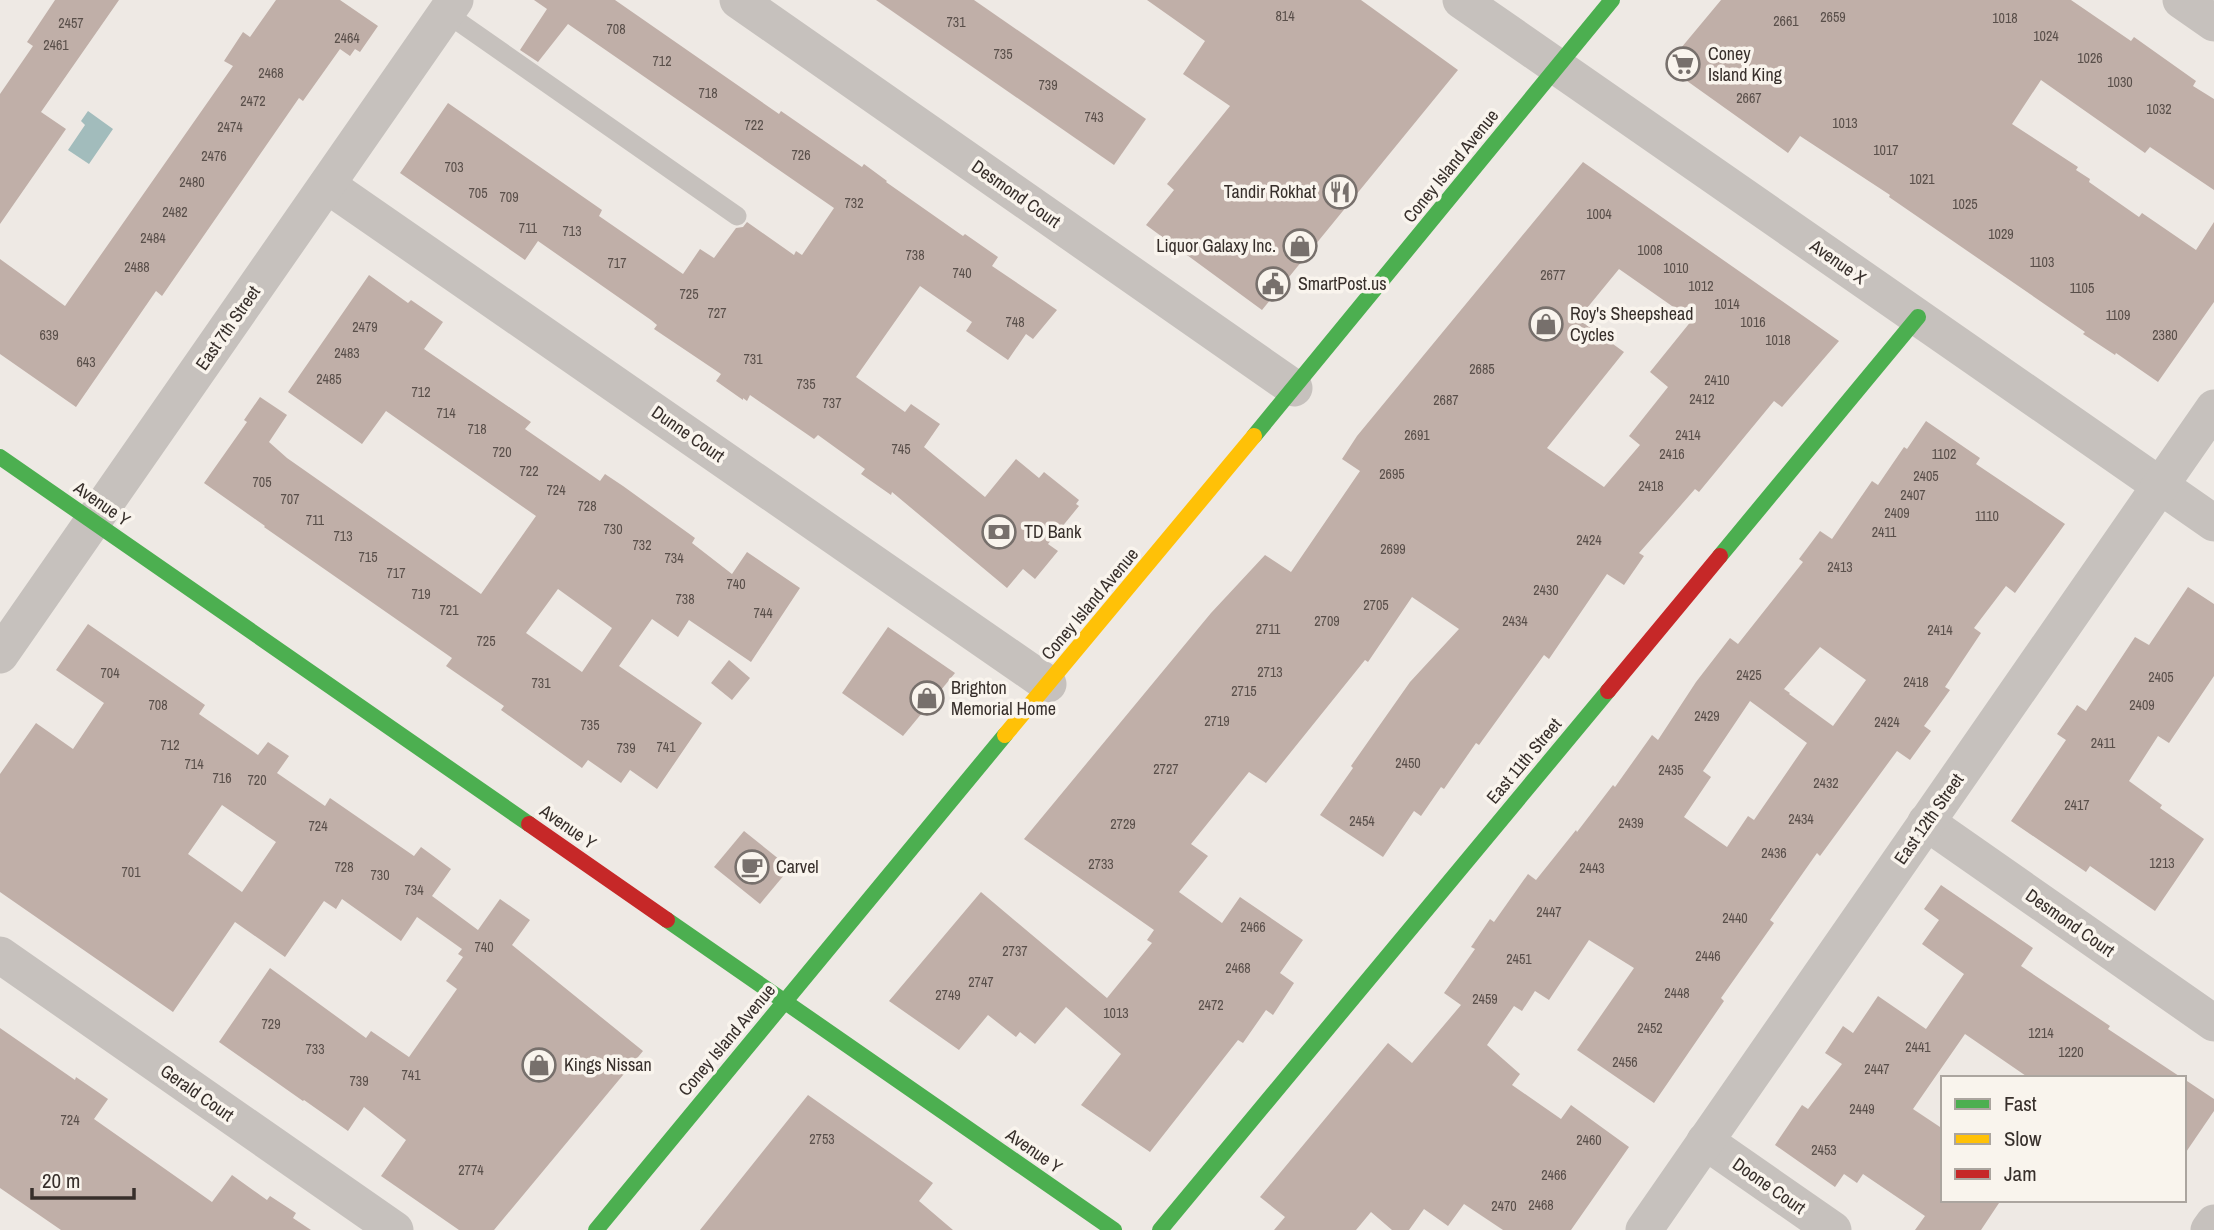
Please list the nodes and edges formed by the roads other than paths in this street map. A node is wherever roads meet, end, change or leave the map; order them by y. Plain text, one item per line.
1 (738, 0) edge
2 (1461, 0) edge
3 (1612, 0) edge
4 (2181, 0) edge
5 (451, 6) edge
6 (2214, 23) edge
7 (1557, 67) junction
8 (327, 185) junction
9 (737, 216) dead end
10 (1918, 317) junction
11 (1294, 388) junction
12 (2214, 408) edge
13 (0, 457) edge
14 (2160, 486) junction
15 (93, 521) junction
16 (2214, 523) edge
17 (0, 655) edge
18 (1048, 684) junction
19 (1926, 822) junction
20 (0, 956) edge
21 (784, 1001) junction
22 (2214, 1023) edge
23 (1706, 1141) junction
24 (2214, 1223) edge
25 (395, 1230) edge
26 (596, 1230) edge
27 (1114, 1230) edge
28 (1160, 1230) edge
29 (1644, 1230) edge
30 (1833, 1230) edge
31 (2209, 1230) edge

1 - 11 street, Desmond Court
2 - 7 street, Avenue X
3 - 7 street, Coney Island Avenue
4 - 6 street
5 - 8 street, East 7th Street
5 - 9 lane
7 - 10 street, Avenue X
7 - 11 street, Coney Island Avenue
8 - 15 street, East 7th Street
8 - 18 street, Dunne Court
10 - 14 street, Avenue X
10 - 28 street, East 11th Street
11 - 18 street, Coney Island Avenue
12 - 14 street, East 12th Street
13 - 15 street, Avenue Y
14 - 16 street, Avenue X
14 - 19 street, East 12th Street
15 - 17 street, East 7th Street
15 - 21 street, Avenue Y
18 - 21 street, Coney Island Avenue
19 - 22 street, Desmond Court
19 - 23 street, East 12th Street
20 - 25 street, Gerald Court
21 - 26 street, Coney Island Avenue
21 - 27 street, Avenue Y
23 - 29 street, East 12th Street
23 - 30 street, Doone Court
24 - 31 street

